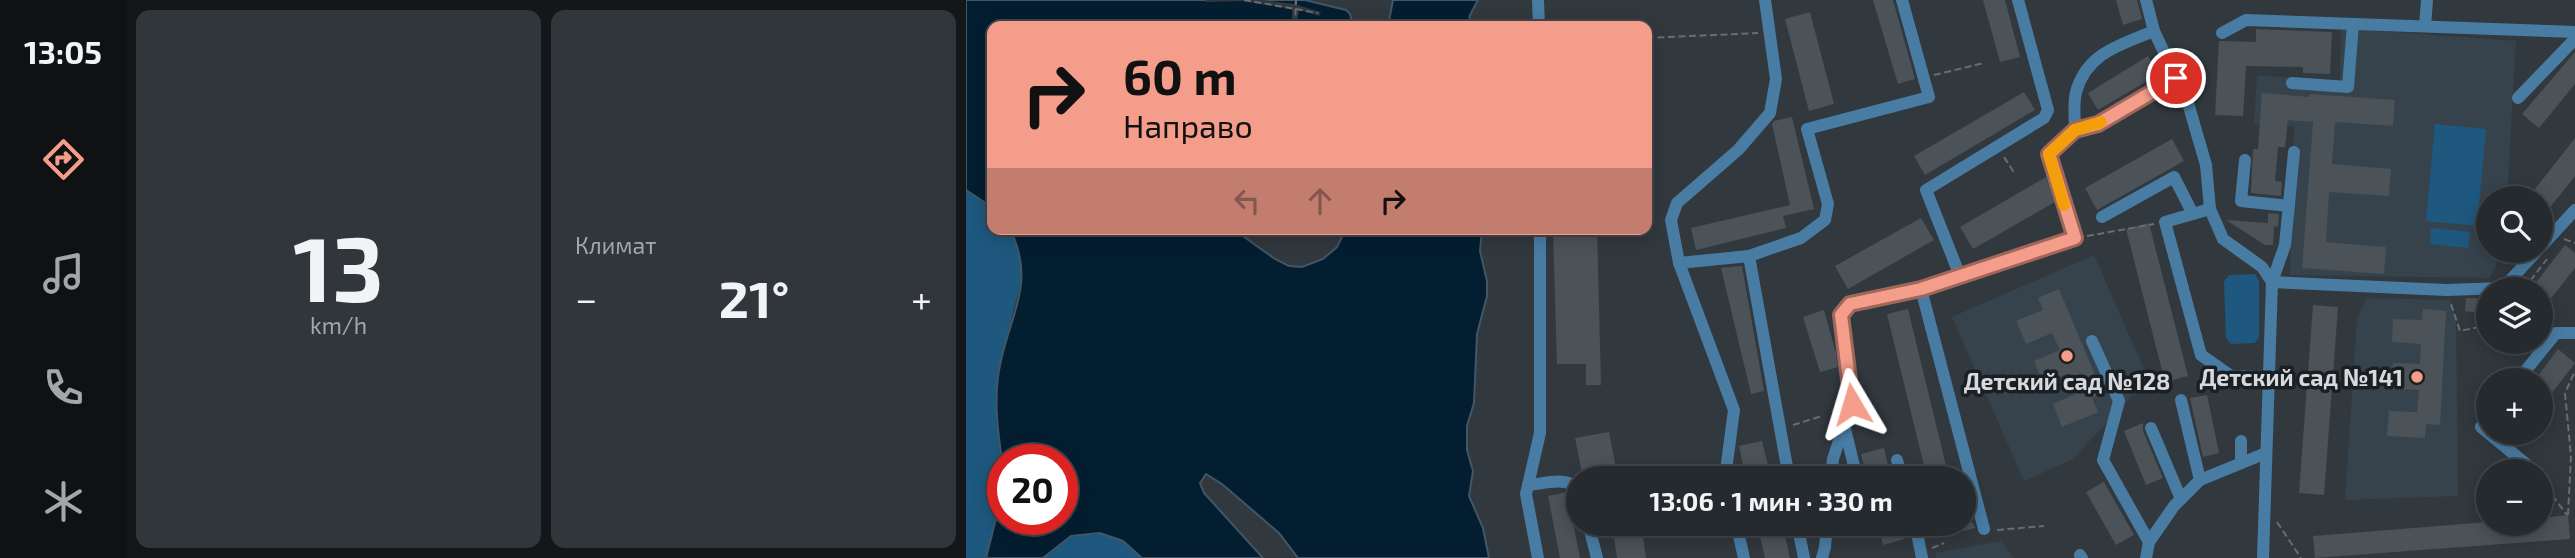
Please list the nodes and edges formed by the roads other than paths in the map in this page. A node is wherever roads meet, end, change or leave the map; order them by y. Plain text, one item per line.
1 (1538, 0) edge
2 (1765, 0) edge
3 (1902, 0) edge
4 (2018, 0) edge
5 (2146, 0) edge
6 (2427, 0) edge
7 (1539, 21) edge
8 (2353, 24) junction
9 (2425, 26) junction
10 (2154, 31) junction
11 (2575, 32) edge
12 (2222, 33) dead end
13 (2575, 39) edge
14 (2176, 78) junction
15 (2292, 83) dead end
16 (2518, 98) dead end
17 (2075, 130) junction
18 (2294, 152) dead end
19 (2245, 160) dead end
20 (2289, 206) junction
21 (2210, 209) junction
22 (2575, 211) edge
23 (2193, 214) junction
24 (2102, 216) dead end
25 (1540, 235) edge
26 (2553, 238) edge
27 (1749, 256) junction
28 (2530, 263) edge
29 (1678, 264) junction
30 (1959, 276) junction
31 (2272, 282) junction
32 (1921, 289) junction
33 (2575, 333) edge
34 (2092, 341) dead end
35 (2528, 368) edge
36 (2269, 377) junction
37 (2181, 400) dead end
38 (1844, 425) junction
39 (2151, 428) dead end
40 (2241, 441) dead end
41 (2503, 445) edge
42 (2266, 453) junction
43 (2520, 459) edge
44 (1897, 460) dead end
45 (2241, 462) junction
46 (1727, 466) edge
47 (1787, 466) edge
48 (1832, 466) edge
49 (1854, 466) edge
50 (1899, 466) edge
51 (2200, 480) junction
52 (1566, 482) edge
53 (1528, 485) junction
54 (2181, 499) junction
55 (1991, 529) road end
56 (1591, 536) edge
57 (1739, 536) edge
58 (1800, 536) edge
59 (1825, 536) edge
60 (1918, 536) edge
61 (2150, 542) junction
62 (1538, 558) edge
63 (1597, 558) edge
64 (1744, 558) edge
65 (1804, 558) edge
66 (1822, 558) edge
67 (1922, 558) edge
68 (2146, 558) edge
69 (2263, 558) edge

1 - 7 street
2 - 29 street
3 - 27 street
4 - 30 street
5 - 10 street
6 - 9 street
8 - 9 street
8 - 12 street
8 - 15 street
9 - 11 street
10 - 14 street
10 - 17 street
13 - 16 street
14 - 17 street
14 - 21 street
17 - 30 street
18 - 20 street
19 - 20 street
20 - 31 street
21 - 23 street
21 - 31 street
22 - 26 street
23 - 24 street
23 - 36 street
25 - 53 street
27 - 29 street
27 - 47 street
28 - 31 street
29 - 46 street
30 - 32 street
31 - 36 street
32 - 38 street
32 - 55 street
33 - 35 street
34 - 61 street
36 - 42 street
37 - 51 street
38 - 48 street
38 - 49 street
39 - 54 street
40 - 45 street
41 - 43 street
42 - 45 street
42 - 69 street
44 - 50 street
45 - 51 street
51 - 54 street
52 - 53 street
53 - 62 street
54 - 61 street
56 - 63 street
57 - 64 street
58 - 65 street
59 - 66 street
60 - 67 street
61 - 68 street

